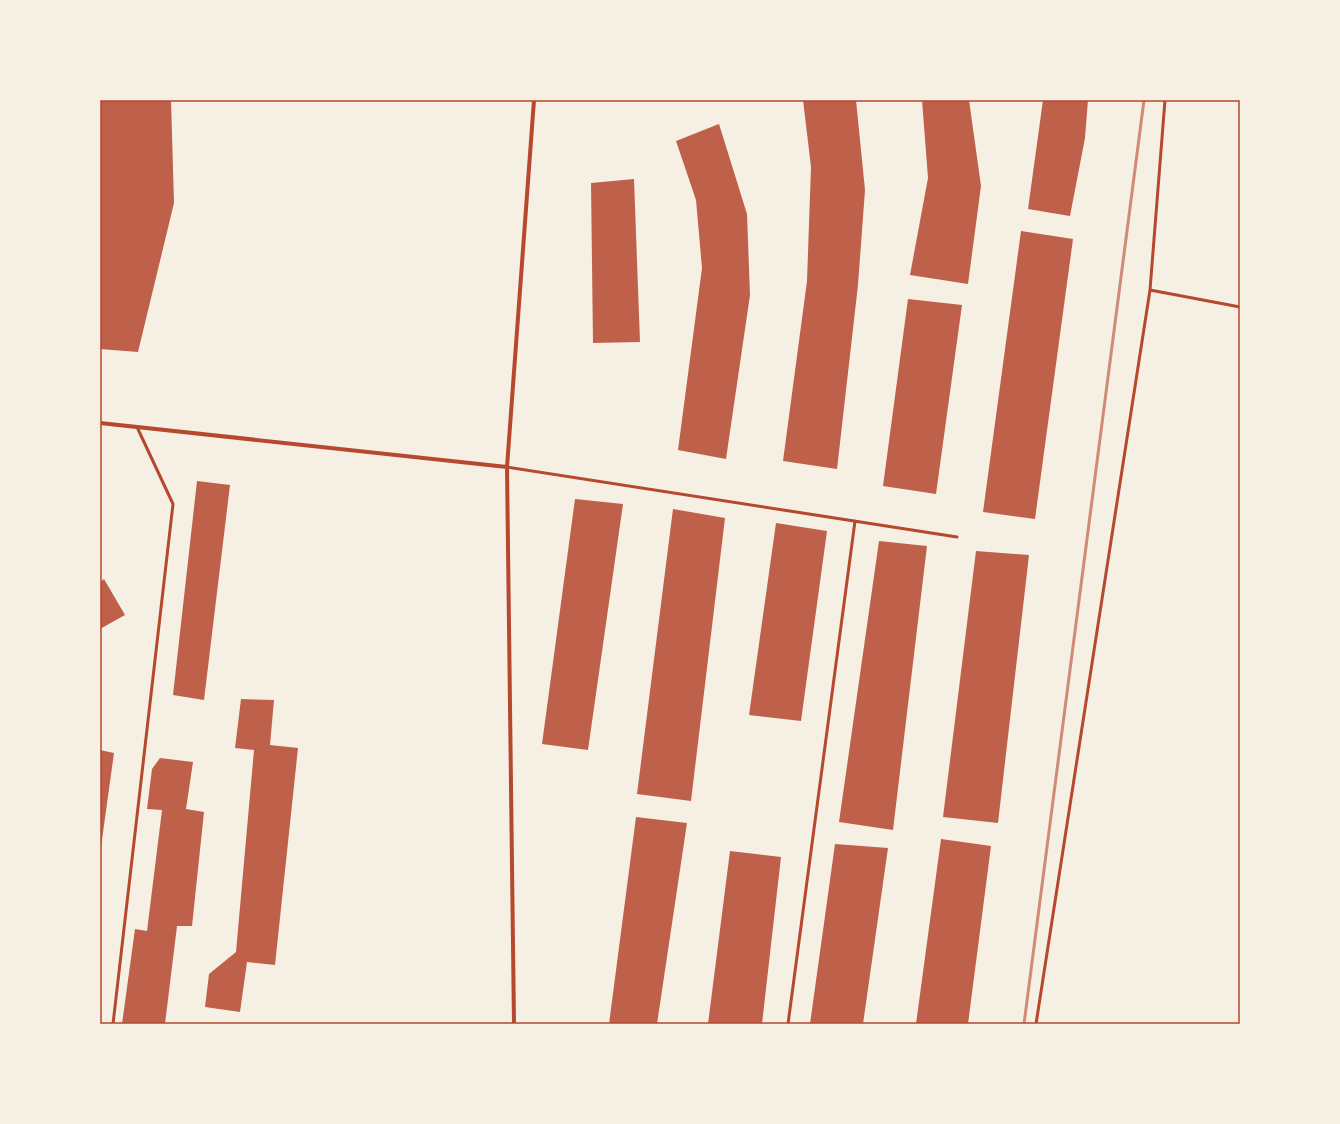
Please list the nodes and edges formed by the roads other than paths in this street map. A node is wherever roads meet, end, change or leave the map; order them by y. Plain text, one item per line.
1 (534, 100) edge
2 (1165, 100) edge
3 (1150, 290) junction
4 (1240, 307) edge
5 (100, 423) edge
6 (137, 427) junction
7 (507, 467) junction
8 (855, 521) junction
9 (957, 537) dead end
10 (113, 1024) edge
11 (514, 1024) edge
12 (788, 1024) edge
13 (1036, 1024) edge

1 - 7 street
2 - 3 lane
3 - 4 lane
3 - 13 lane
5 - 6 street
6 - 7 street
6 - 10 lane
7 - 8 lane
7 - 11 street
8 - 9 lane
8 - 12 lane

